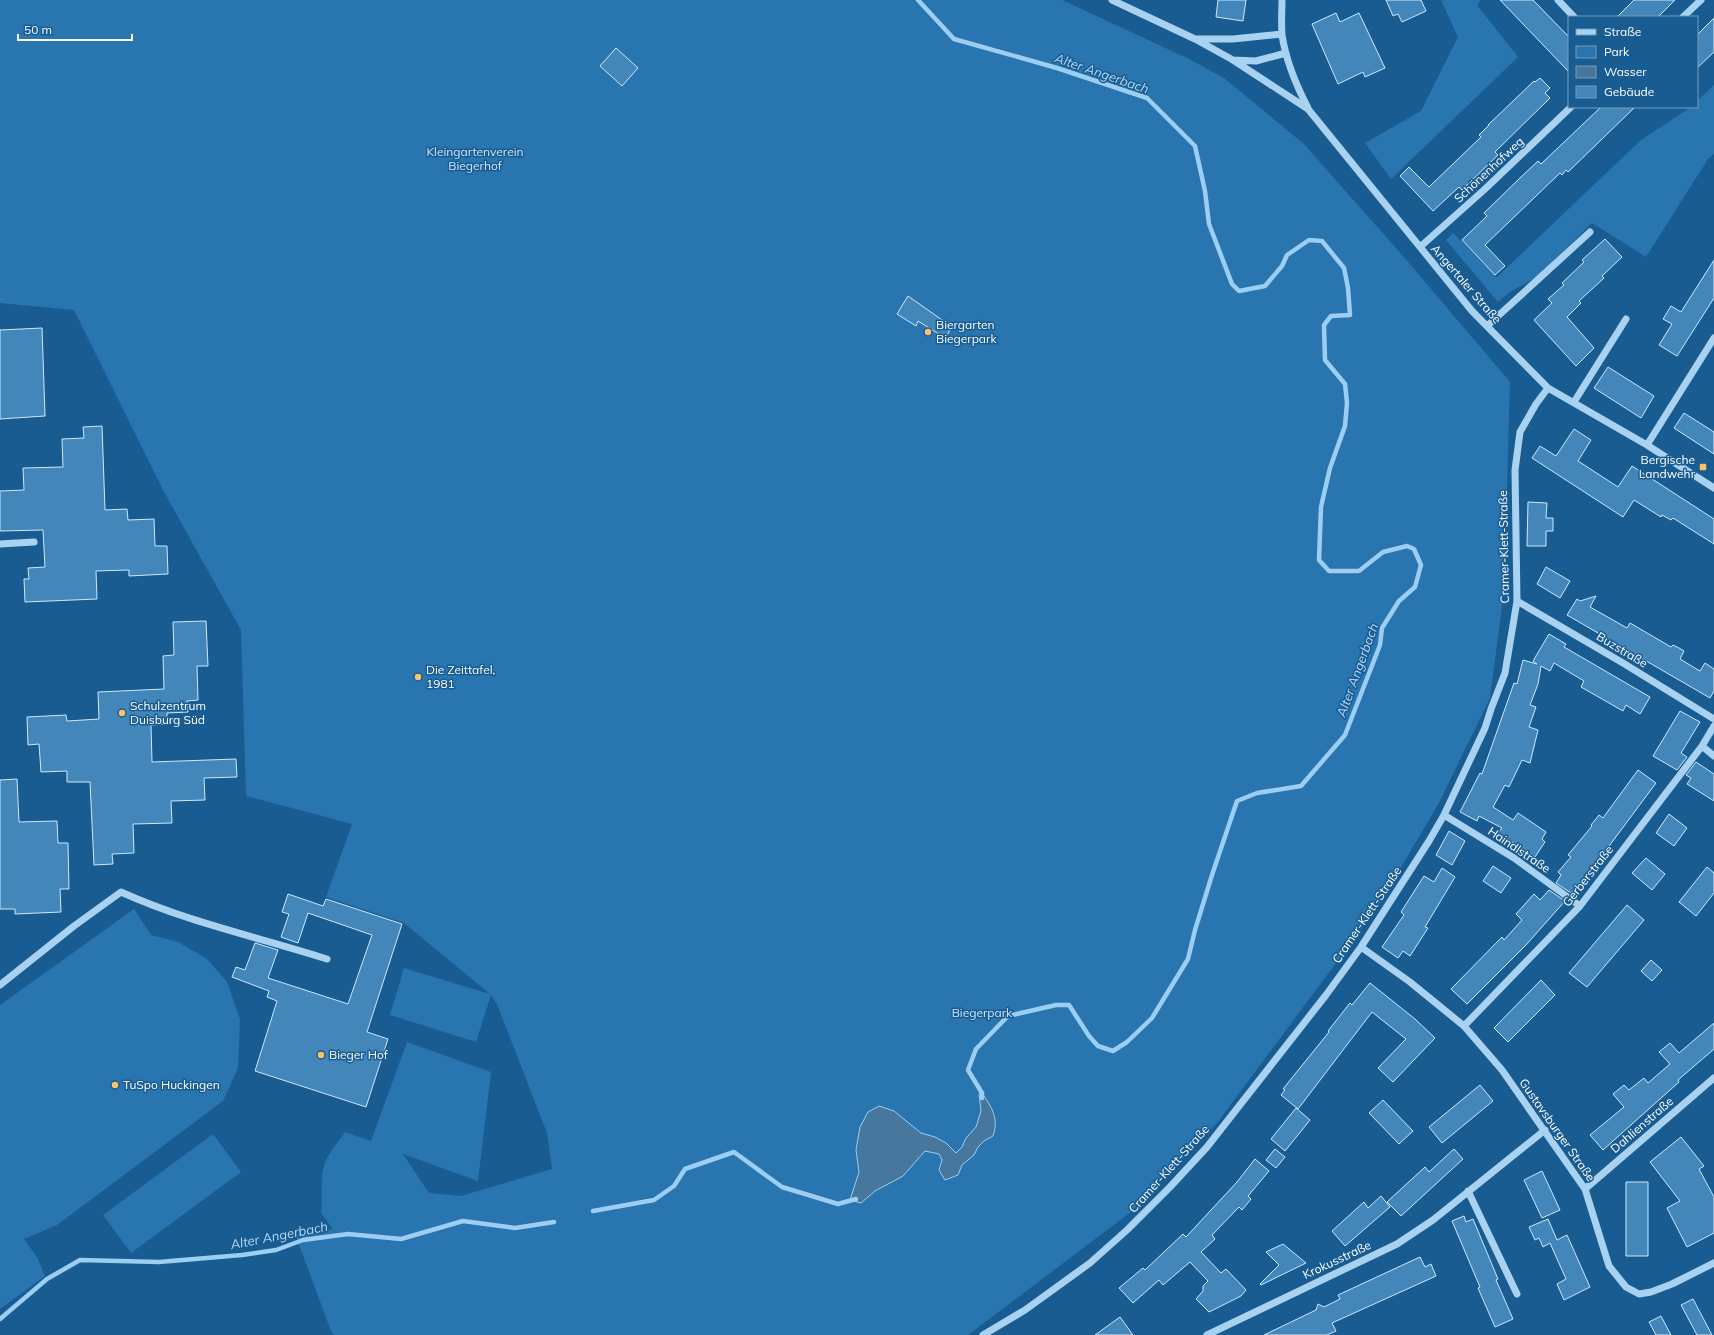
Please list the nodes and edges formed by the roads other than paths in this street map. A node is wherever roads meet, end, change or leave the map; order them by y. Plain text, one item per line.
1 (1112, 0) edge
2 (1282, 0) edge
3 (1558, 0) edge
4 (1701, 0) edge
5 (1573, 16) edge
6 (1684, 16) edge
7 (1282, 34) junction
8 (1195, 39) junction
9 (1286, 53) junction
10 (1233, 60) junction
11 (1570, 108) edge
12 (1308, 109) junction
13 (1590, 232) dead end
14 (1420, 247) junction
15 (1626, 319) dead end
16 (1487, 326) junction
17 (1714, 338) edge
18 (1548, 388) junction
19 (1574, 402) junction
20 (1647, 444) junction
21 (1714, 488) edge
22 (34, 542) dead end
23 (0, 544) edge
24 (1517, 601) junction
25 (1714, 719) edge
26 (1714, 726) edge
27 (1702, 746) junction
28 (1714, 756) edge
29 (1444, 815) junction
30 (1580, 906) junction
31 (1361, 947) junction
32 (326, 959) dead end
33 (0, 985) edge
34 (1464, 1026) junction
35 (1714, 1078) edge
36 (1545, 1130) junction
37 (1585, 1188) junction
38 (1468, 1191) junction
39 (1714, 1263) edge
40 (1517, 1294) dead end
41 (983, 1335) edge
42 (1207, 1335) edge

1 - 8 street, Angertaler Straße
2 - 7 street
3 - 5 street
4 - 6 street
7 - 8 street
7 - 9 street
8 - 10 street, Angertaler Straße
9 - 10 street, Angertaler Straße
9 - 12 street
10 - 12 street, Angertaler Straße
11 - 14 street, Schönenhofweg
12 - 14 street, Angertaler Straße
13 - 16 street
14 - 16 street, Angertaler Straße
15 - 19 street
16 - 18 street, Angertaler Straße
17 - 20 street
18 - 19 street, Angertaler Straße
18 - 24 street, Cramer-Klett-Straße
19 - 20 street, Angertaler Straße
20 - 21 street, Angertaler Straße
22 - 23 street
24 - 25 street, Buzstraße
24 - 29 street, Cramer-Klett-Straße
26 - 27 street, Gerberstraße
27 - 28 street
27 - 30 street, Gerberstraße
29 - 30 street, Haindlstraße
29 - 31 street, Cramer-Klett-Straße
30 - 34 street, Gerberstraße
31 - 34 street, Gustavsburger Straße
31 - 41 street, Cramer-Klett-Straße
32 - 33 street
34 - 36 street, Gustavsburger Straße
35 - 37 street, Dahlienstraße
36 - 37 street, Gustavsburger Straße
36 - 38 street, Krokusstraße
37 - 39 street, Gustavsburger Straße
38 - 40 street
38 - 42 street, Krokusstraße

